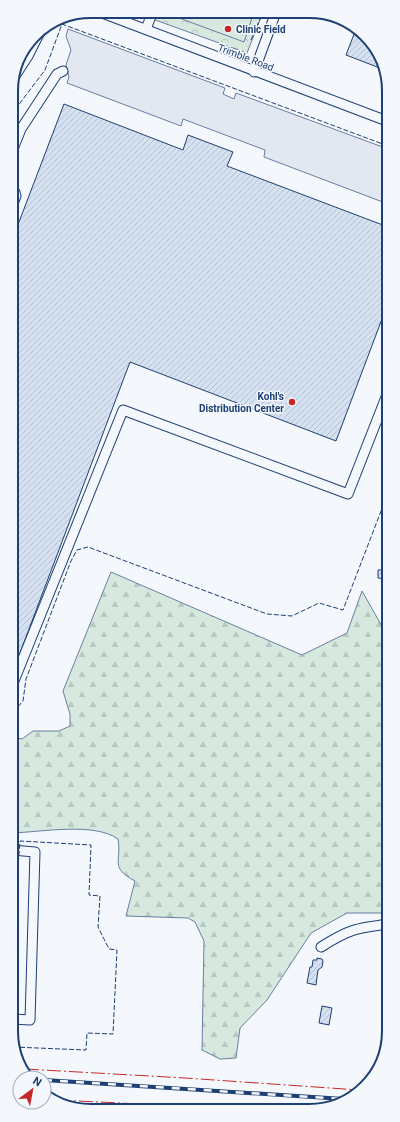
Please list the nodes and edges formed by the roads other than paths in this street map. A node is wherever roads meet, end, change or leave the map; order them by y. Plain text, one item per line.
1 (116, 18) edge
2 (150, 18) edge
3 (274, 18) edge
4 (146, 29) junction
5 (33, 46) edge
6 (26, 59) edge
7 (63, 71) dead end
8 (254, 72) junction
9 (382, 119) edge
10 (18, 138) edge
11 (382, 407) edge
12 (18, 671) edge
13 (18, 851) edge
14 (382, 925) edge
15 (321, 947) dead end
16 (18, 1019) edge

1 - 4 street, Trimble Road
2 - 4 street
3 - 8 street
4 - 8 street, Trimble Road
5 - 6 street
7 - 10 street
8 - 9 street, Trimble Road
11 - 12 street
13 - 16 street
14 - 15 street

